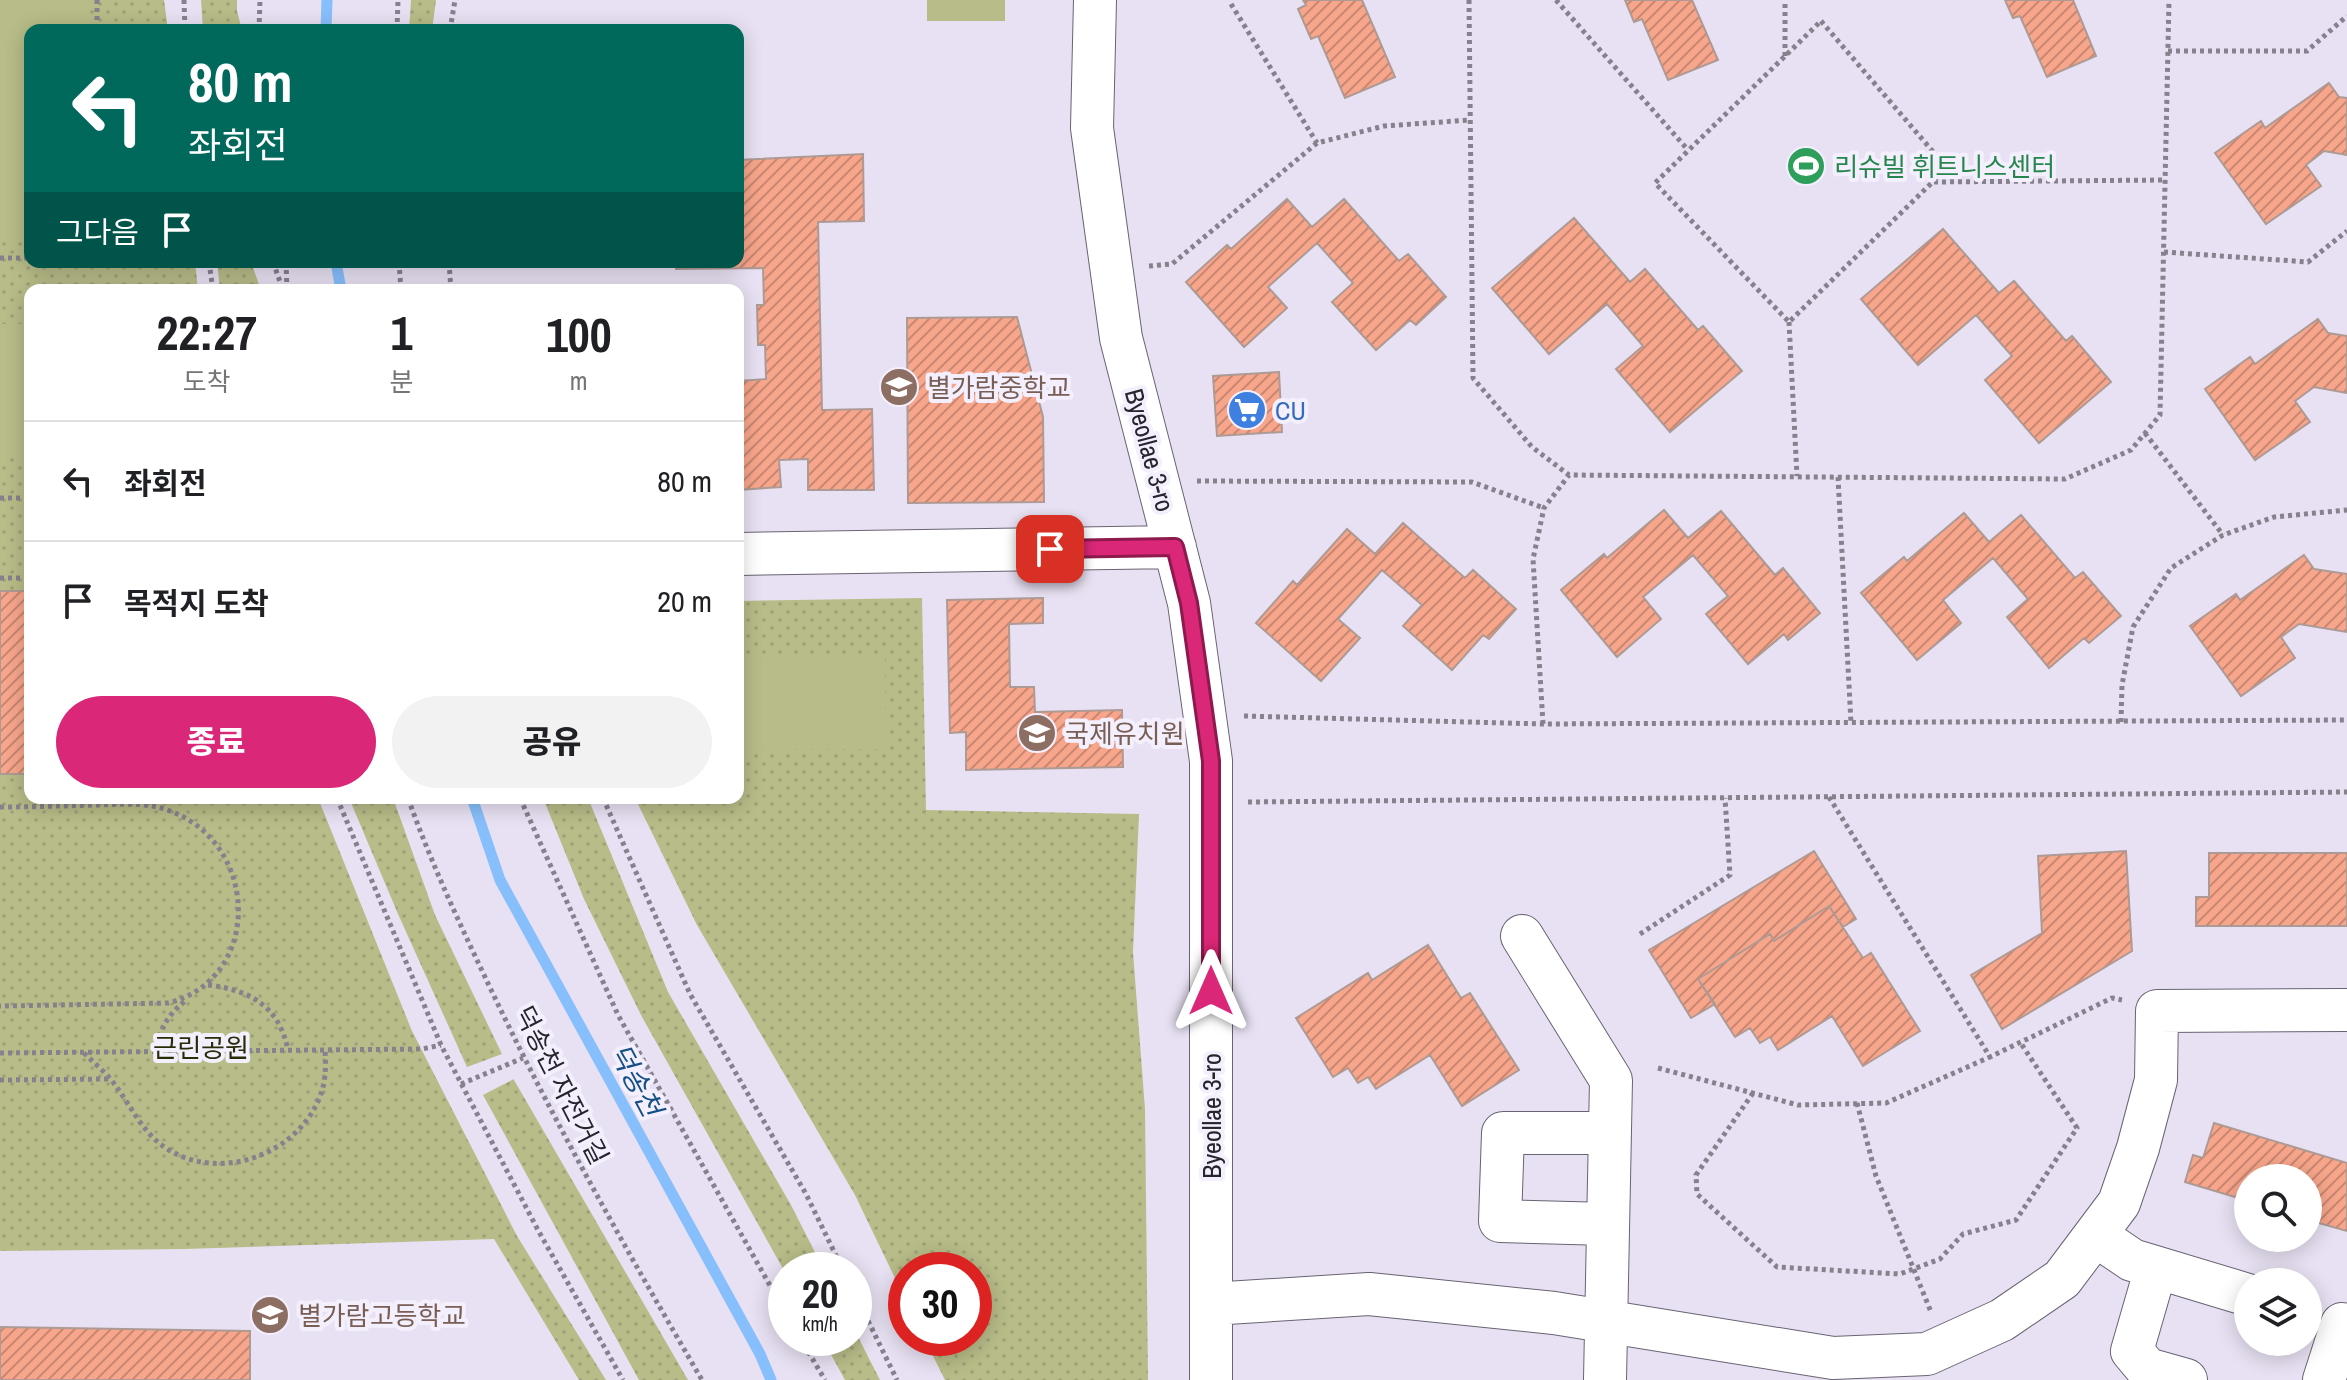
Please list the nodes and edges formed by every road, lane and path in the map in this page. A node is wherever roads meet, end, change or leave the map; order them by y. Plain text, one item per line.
1 (97, 0) edge
2 (184, 0) edge
3 (260, 0) edge
4 (398, 0) edge
5 (455, 0) edge
6 (1095, 0) edge
7 (1469, 0) edge
8 (1556, 0) edge
9 (1785, 0) edge
10 (2169, 0) edge
11 (1231, 4) dead end
12 (2347, 16) edge
13 (97, 24) edge
14 (185, 24) edge
15 (259, 24) edge
16 (397, 24) edge
17 (451, 24) edge
18 (2168, 51) junction
19 (1785, 57) junction
20 (1470, 120) junction
21 (1317, 143) junction
22 (1688, 150) junction
23 (2165, 180) junction
24 (1933, 182) junction
25 (2347, 231) edge
26 (2164, 252) junction
27 (0, 258) edge
28 (24, 258) edge
29 (1111, 270) junction
30 (1789, 322) junction
31 (2145, 433) junction
32 (1569, 475) junction
33 (1797, 476) junction
34 (1838, 477) junction
35 (1158, 482) junction
36 (0, 498) edge
37 (24, 498) edge
38 (1544, 508) junction
39 (2347, 510) edge
40 (2223, 535) junction
41 (1175, 547) junction
42 (744, 554) edge
43 (0, 578) edge
44 (24, 578) edge
45 (1205, 716) junction
46 (2347, 720) edge
47 (2121, 722) junction
48 (1851, 723) junction
49 (1543, 724) junction
50 (2347, 792) edge
51 (1829, 797) junction
52 (1725, 798) junction
53 (1211, 803) junction
54 (340, 804) edge
55 (410, 804) edge
56 (523, 804) edge
57 (606, 804) edge
58 (153, 806) joint
59 (0, 807) edge
60 (1640, 934) dead end
61 (1522, 936) dead end
62 (208, 985) junction
63 (189, 998) junction
64 (0, 1006) edge
65 (2347, 1010) edge
66 (2157, 1011) junction
67 (2020, 1042) junction
68 (441, 1045) junction
69 (288, 1050) junction
70 (325, 1050) junction
71 (83, 1052) junction
72 (154, 1052) junction
73 (0, 1053) edge
74 (1990, 1057) junction
75 (523, 1058) junction
76 (1658, 1068) dead end
77 (109, 1079) junction
78 (0, 1080) edge
79 (461, 1084) junction
80 (1753, 1093) junction
81 (1857, 1103) junction
82 (1610, 1133) junction
83 (1607, 1224) junction
84 (2095, 1235) junction
85 (834, 1252) edge
86 (2156, 1268) junction
87 (1912, 1270) junction
88 (768, 1282) edge
89 (2234, 1291) edge
90 (1211, 1304) junction
91 (1605, 1321) junction
92 (2332, 1321) edge
93 (872, 1329) edge
94 (1946, 1346) junction
95 (811, 1356) edge
96 (1898, 1368) edge
97 (623, 1380) edge
98 (702, 1380) edge
99 (825, 1380) edge
100 (897, 1380) edge
101 (1211, 1380) edge
102 (1605, 1380) edge
103 (2186, 1380) edge
104 (2324, 1380) edge

1 - 13 path
2 - 14 path
3 - 15 path
4 - 16 path
5 - 17 path
6 - 29 street, Byeollae 3-ro
7 - 20 path
8 - 22 path
9 - 19 path
10 - 18 path
11 - 21 path
12 - 18 path
18 - 23 path
19 - 22 path
19 - 24 path
20 - 21 path
20 - 32 path
21 - 29 path
22 - 30 path
23 - 24 path
23 - 26 path
24 - 30 path
25 - 26 path
26 - 31 path
27 - 28 path
29 - 35 street, Byeollae 3-ro
30 - 33 path
31 - 34 path
31 - 40 path
32 - 33 path
32 - 38 path
33 - 34 path
34 - 48 path
35 - 38 path
35 - 41 street, Byeollae 3-ro
36 - 37 path
38 - 49 path
39 - 40 path
40 - 47 path
41 - 42 street
41 - 45 street, Byeollae 3-ro
43 - 44 path
45 - 49 path
45 - 53 street, Byeollae 3-ro
46 - 47 path
47 - 48 path
48 - 49 path
50 - 51 path
51 - 52 path
51 - 74 path
52 - 53 path
52 - 60 path
53 - 90 street, Byeollae 3-ro
54 - 68 path
55 - 75 path, 덕송천 자전거길
56 - 88 path
57 - 85 path
58 - 59 path
58 - 62 path
61 - 82 street
62 - 63 path
62 - 69 path
63 - 64 path
63 - 72 path
65 - 66 street
66 - 67 path
66 - 84 street
67 - 74 path
67 - 87 path
68 - 70 path
68 - 79 path
69 - 70 path
69 - 72 path
70 - 77 path
71 - 72 path
71 - 73 path
71 - 77 path
74 - 81 path
75 - 79 path
75 - 98 path, 덕송천 자전거길
76 - 80 path
77 - 78 path
79 - 97 path
80 - 81 path
80 - 87 path
81 - 87 path
82 - 83 street
82 - 83 street
83 - 91 street
84 - 86 street
84 - 94 street
86 - 89 street
86 - 103 street
87 - 94 path
90 - 91 street
90 - 101 street, Byeollae 3-ro
91 - 96 street
91 - 102 street
92 - 104 street
93 - 100 path
94 - 96 street
95 - 99 path

